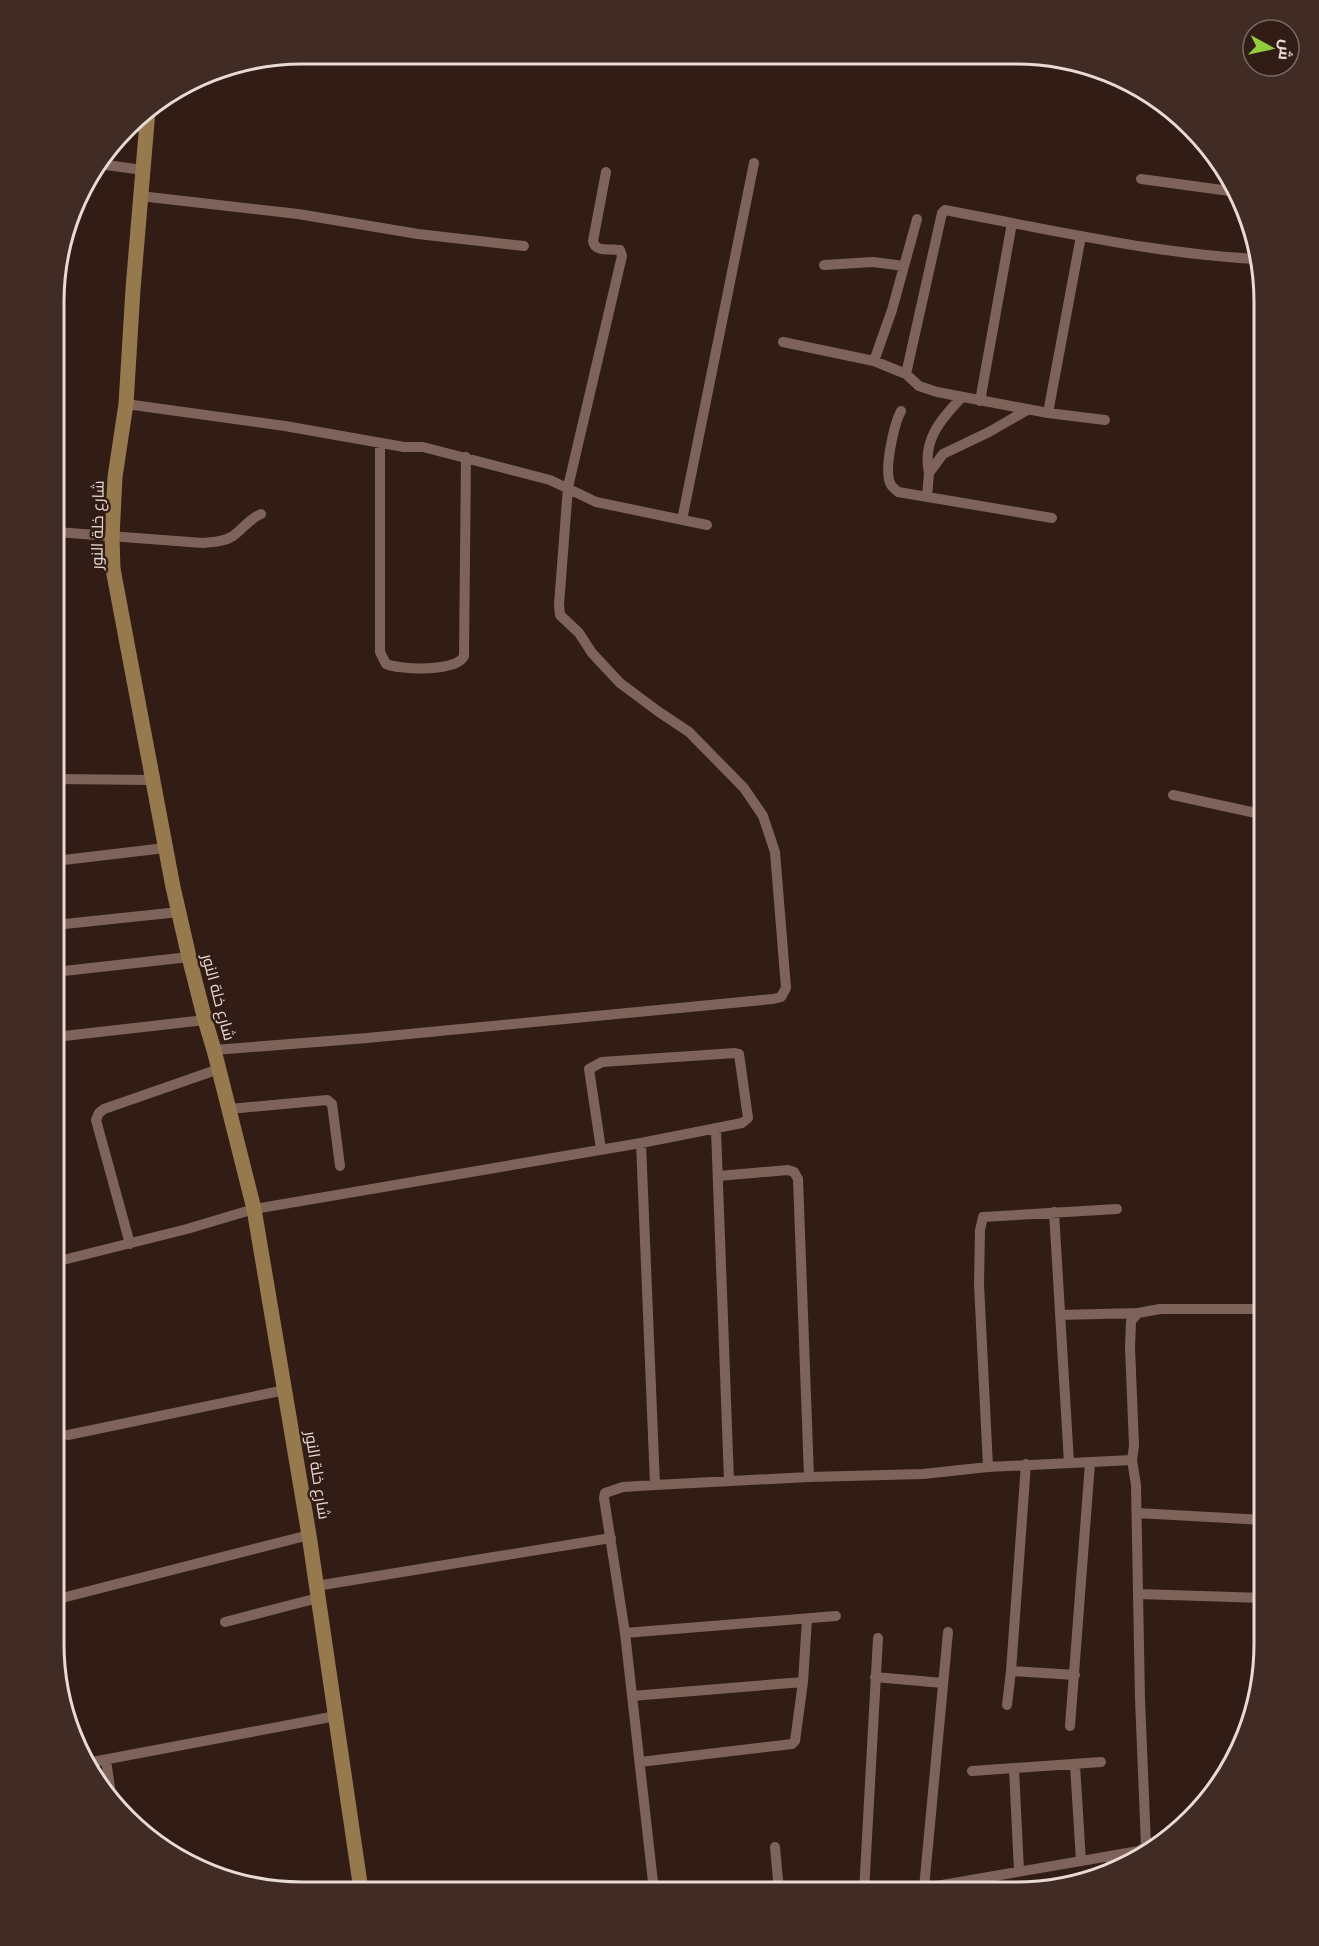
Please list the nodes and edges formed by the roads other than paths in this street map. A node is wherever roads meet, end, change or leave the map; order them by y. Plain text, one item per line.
1 (147, 123) edge
2 (754, 163) dead end
3 (109, 165) edge
4 (142, 170) junction
5 (606, 172) dead end
6 (1141, 179) dead end
7 (1227, 191) edge
8 (140, 196) junction
9 (917, 219) dead end
10 (1012, 223) junction
11 (1081, 237) junction
12 (524, 246) dead end
13 (1250, 259) edge
14 (824, 265) dead end
15 (904, 266) junction
16 (783, 342) dead end
17 (874, 361) junction
18 (906, 375) junction
19 (962, 397) junction
20 (980, 401) junction
21 (126, 404) junction
22 (1029, 409) junction
23 (901, 411) dead end
24 (1048, 413) junction
25 (1105, 420) dead end
26 (380, 444) junction
27 (466, 457) junction
28 (929, 473) junction
29 (567, 487) junction
30 (927, 497) junction
31 (261, 514) dead end
32 (1052, 518) dead end
33 (682, 520) junction
34 (707, 525) dead end
35 (64, 533) edge
36 (112, 537) junction
37 (64, 779) edge
38 (153, 780) junction
39 (1173, 795) dead end
40 (1255, 813) edge
41 (165, 848) junction
42 (64, 860) edge
43 (179, 912) junction
44 (64, 924) edge
45 (189, 957) junction
46 (64, 971) edge
47 (205, 1020) junction
48 (64, 1036) edge
49 (214, 1050) junction
50 (219, 1069) junction
51 (229, 1108) junction
52 (716, 1130) junction
53 (641, 1143) junction
54 (601, 1149) junction
55 (340, 1166) dead end
56 (719, 1176) junction
57 (254, 1209) junction
58 (1117, 1209) dead end
59 (1054, 1212) junction
60 (130, 1244) junction
61 (64, 1260) edge
62 (1255, 1309) edge
63 (1138, 1313) junction
64 (1060, 1315) junction
65 (285, 1389) junction
66 (68, 1436) dead end
67 (1132, 1460) junction
68 (1069, 1463) junction
69 (1090, 1463) junction
70 (1026, 1464) junction
71 (988, 1467) junction
72 (809, 1477) junction
73 (729, 1481) junction
74 (655, 1485) junction
75 (1137, 1513) junction
76 (1255, 1520) edge
77 (309, 1535) junction
78 (610, 1538) junction
79 (317, 1592) junction
80 (1138, 1594) junction
81 (64, 1596) edge
82 (1255, 1598) edge
83 (836, 1616) dead end
84 (807, 1619) junction
85 (225, 1622) dead end
86 (948, 1632) dead end
87 (625, 1633) junction
88 (878, 1638) dead end
89 (1011, 1671) junction
90 (1075, 1675) junction
91 (875, 1677) junction
92 (803, 1682) junction
93 (943, 1683) junction
94 (632, 1696) junction
95 (1007, 1705) dead end
96 (336, 1716) junction
97 (1071, 1726) dead end
98 (106, 1760) junction
99 (96, 1762) edge
100 (640, 1762) junction
101 (1101, 1762) dead end
102 (1075, 1765) junction
103 (1014, 1769) junction
104 (972, 1771) dead end
105 (109, 1781) edge
106 (1146, 1843) edge
107 (775, 1847) dead end
108 (1131, 1852) edge
109 (1112, 1856) junction
110 (1081, 1861) junction
111 (1112, 1861) edge
112 (1019, 1871) junction
113 (969, 1880) joint
114 (361, 1882) edge
115 (653, 1882) edge
116 (778, 1882) edge
117 (865, 1882) edge
118 (925, 1882) edge
119 (958, 1882) edge

1 - 4 street, شارع خلة النور
2 - 33 street
3 - 4 street
4 - 8 street, شارع خلة النور
5 - 29 street
6 - 7 street
8 - 12 street
8 - 21 street, شارع خلة النور
9 - 15 street
10 - 11 street
10 - 18 street
10 - 20 street
11 - 13 street
11 - 24 street
14 - 15 street
15 - 17 street
16 - 17 street
17 - 18 street
18 - 19 street
19 - 20 street
19 - 28 street
20 - 22 street
21 - 26 street
21 - 36 street, شارع خلة النور
22 - 24 street
22 - 28 street
23 - 30 street
24 - 25 street
26 - 27 street
26 - 27 street
27 - 29 street
28 - 30 street
29 - 33 street
29 - 49 street
30 - 32 street
31 - 36 street
33 - 34 street
35 - 36 street
36 - 38 street, شارع خلة النور
37 - 38 street
38 - 41 street, شارع خلة النور
39 - 40 street
41 - 42 street
41 - 43 street, شارع خلة النور
43 - 44 street
43 - 45 street, شارع خلة النور
45 - 46 street
45 - 47 street, شارع خلة النور
47 - 48 street
47 - 49 street, شارع خلة النور
49 - 50 street, شارع خلة النور
50 - 51 street, شارع خلة النور
50 - 60 street
51 - 55 street
51 - 57 street, شارع خلة النور
52 - 53 street
52 - 54 street
52 - 56 street
53 - 54 street
53 - 74 street
54 - 57 street
56 - 72 street
56 - 73 street
57 - 60 street
57 - 65 street, شارع خلة النور
58 - 59 street
59 - 64 street
59 - 71 street
60 - 61 street
62 - 63 street
63 - 64 street
63 - 67 street
64 - 68 street
65 - 66 street
65 - 77 street, شارع خلة النور
67 - 69 street
67 - 75 street
68 - 69 street
68 - 70 street
69 - 90 street
70 - 71 street
70 - 89 street
71 - 72 street
72 - 73 street
73 - 74 street
74 - 78 street
75 - 76 street
75 - 80 street
77 - 79 street, شارع خلة النور
77 - 81 street
78 - 79 street
78 - 87 street
79 - 85 street
79 - 96 street, شارع خلة النور
80 - 82 street
80 - 106 street
83 - 84 street
84 - 87 street
84 - 92 street
86 - 93 street
87 - 94 street
88 - 91 street
89 - 90 street
89 - 95 street
90 - 97 street
91 - 93 street
91 - 117 street
92 - 94 street
92 - 100 street
93 - 118 street
94 - 100 street
96 - 98 street
96 - 114 street, شارع خلة النور
98 - 99 street
98 - 105 street
100 - 115 street
101 - 102 street
102 - 103 street
102 - 110 street
103 - 104 street
103 - 112 street
107 - 116 street
108 - 109 street
109 - 110 street
109 - 111 street
110 - 112 street
112 - 113 street
113 - 119 street

